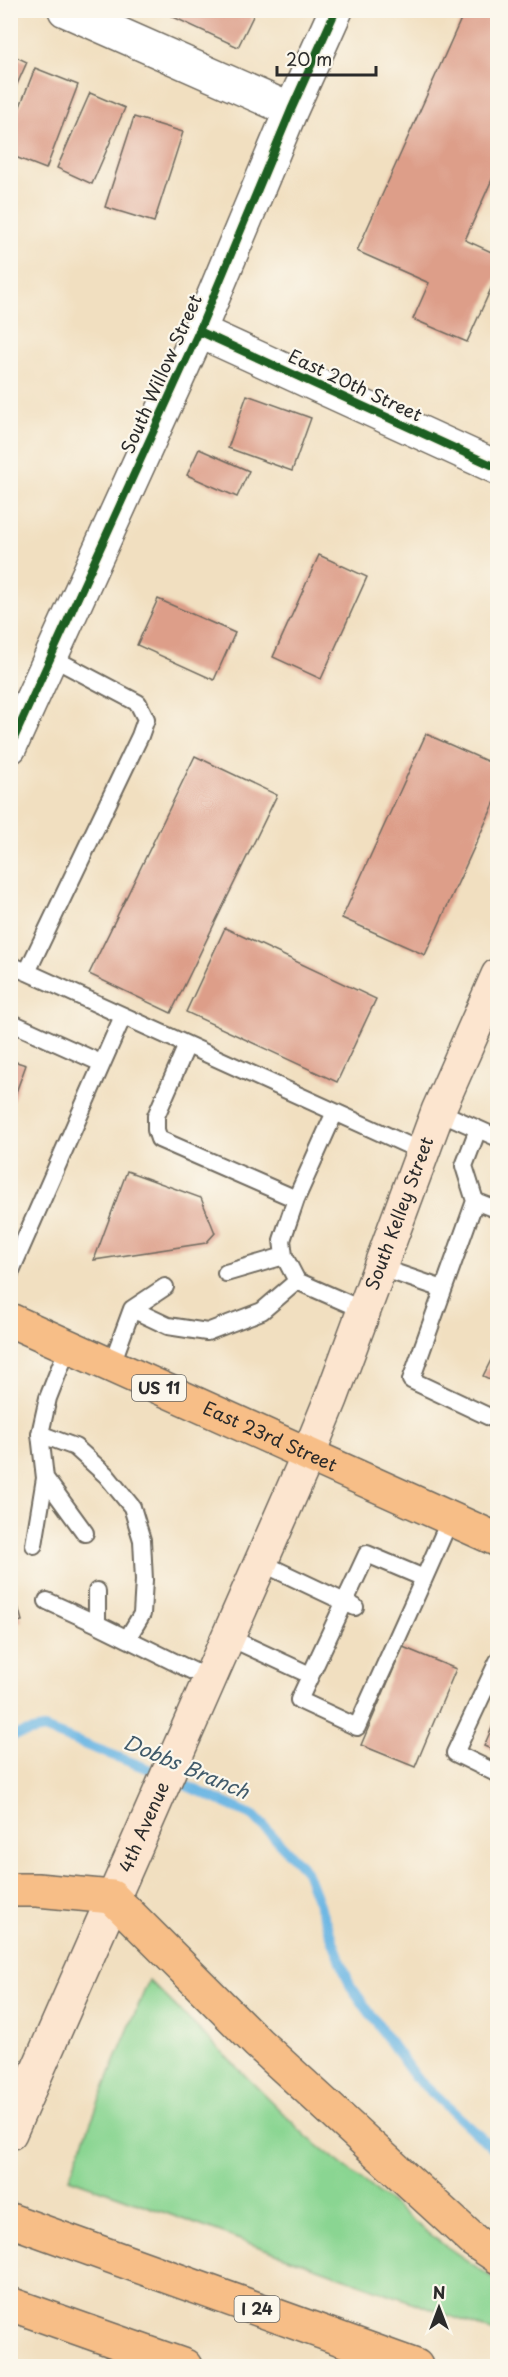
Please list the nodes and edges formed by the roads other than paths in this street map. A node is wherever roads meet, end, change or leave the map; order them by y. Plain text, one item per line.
1 (65, 10) edge
2 (336, 10) edge
3 (291, 110) junction
4 (199, 331) junction
5 (498, 468) edge
6 (51, 657) junction
7 (15, 728) edge
8 (10, 965) edge
9 (27, 972) junction
10 (498, 975) edge
11 (123, 1016) junction
12 (10, 1022) edge
13 (188, 1045) junction
14 (101, 1063) junction
15 (438, 1111) junction
16 (335, 1112) junction
17 (478, 1129) junction
18 (498, 1138) edge
19 (423, 1152) junction
20 (296, 1199) junction
21 (475, 1201) junction
22 (498, 1210) edge
23 (17, 1239) edge
24 (284, 1256) junction
25 (379, 1267) junction
26 (10, 1273) edge
27 (226, 1273) dead end
28 (297, 1281) junction
29 (165, 1287) dead end
30 (443, 1289) junction
31 (132, 1309) junction
32 (363, 1310) junction
33 (10, 1320) edge
34 (68, 1347) junction
35 (111, 1366) junction
36 (498, 1421) edge
37 (40, 1434) junction
38 (308, 1455) junction
39 (45, 1478) junction
40 (450, 1519) junction
41 (85, 1533) dead end
42 (498, 1540) edge
43 (34, 1545) dead end
44 (260, 1562) junction
45 (424, 1578) junction
46 (97, 1591) dead end
47 (47, 1601) dead end
48 (350, 1605) junction
49 (97, 1624) junction
50 (228, 1637) junction
51 (127, 1639) junction
52 (498, 1661) edge
53 (310, 1675) junction
54 (209, 1678) junction
55 (498, 1774) edge
56 (10, 1890) edge
57 (112, 1897) junction
58 (10, 2133) edge
59 (10, 2220) edge
60 (498, 2257) edge
61 (10, 2304) edge
62 (184, 2367) edge
63 (416, 2367) edge

1 - 3 street
2 - 3 street, South Willow Street
3 - 4 street, South Willow Street
4 - 5 street, East 20th Street
4 - 6 street, South Willow Street
6 - 7 street, South Willow Street
6 - 9 lane
8 - 9 lane
9 - 11 lane
10 - 15 main road, South Kelley Street
11 - 13 lane
11 - 14 lane
12 - 14 lane
13 - 16 lane
13 - 20 lane
14 - 23 lane
15 - 17 lane
15 - 19 main road, South Kelley Street
16 - 19 lane
16 - 20 lane
17 - 18 lane
17 - 21 lane
19 - 25 main road, South Kelley Street
20 - 24 lane
21 - 22 lane
21 - 30 lane
23 - 26 lane
24 - 27 lane
24 - 28 lane
25 - 30 lane
25 - 32 main road, South Kelley Street
28 - 31 lane
28 - 32 lane
29 - 31 lane
30 - 36 lane
31 - 35 lane
32 - 38 main road, South Kelley Street
33 - 34 main road, East 23rd Street / US 11
34 - 35 main road, East 23rd Street / US 11
34 - 37 lane
35 - 38 main road, East 23rd Street / US 11
37 - 39 lane
37 - 51 lane
38 - 40 main road, East 23rd Street / US 11
38 - 44 main road, 4th Avenue
39 - 41 lane
39 - 43 lane
40 - 42 main road, East 23rd Street / US 11
40 - 45 lane
44 - 48 lane
44 - 50 main road, 4th Avenue
45 - 48 lane
45 - 53 lane
46 - 49 lane
47 - 49 lane
48 - 53 lane
49 - 51 lane
50 - 53 lane
50 - 54 main road, 4th Avenue
51 - 54 lane
52 - 55 lane
54 - 57 main road, 4th Avenue
56 - 57 main road
57 - 58 main road, 4th Avenue
57 - 60 main road
59 - 63 main road, I 24
61 - 62 main road

